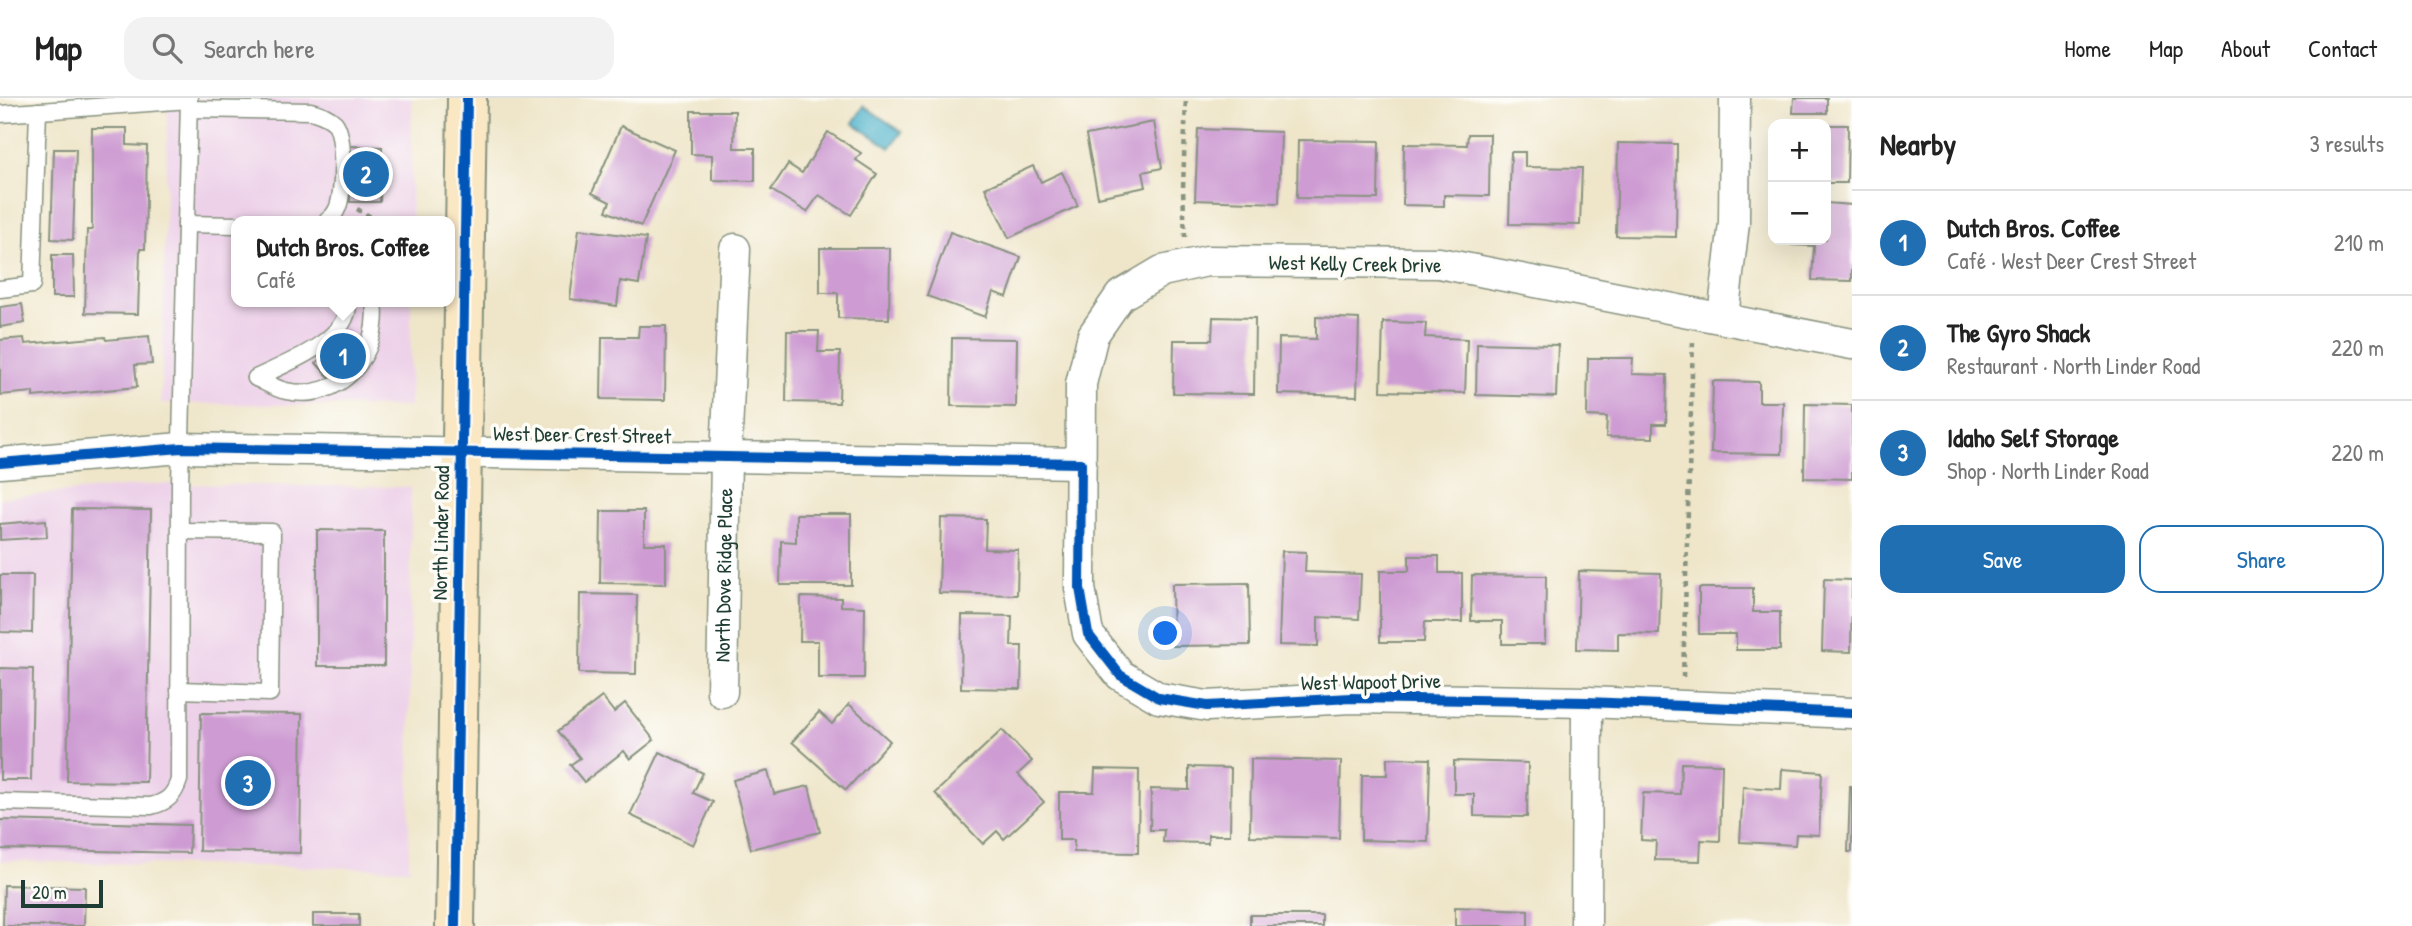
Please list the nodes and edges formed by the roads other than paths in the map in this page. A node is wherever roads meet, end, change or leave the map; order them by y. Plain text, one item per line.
1 (467, 98) edge
2 (1735, 98) edge
3 (189, 102) edge
4 (38, 111) junction
5 (0, 114) edge
6 (333, 216) edge
7 (186, 224) junction
8 (231, 225) edge
9 (735, 249) dead end
10 (0, 289) edge
11 (347, 307) edge
12 (374, 307) edge
13 (1708, 314) junction
14 (1852, 344) edge
15 (181, 449) junction
16 (462, 453) junction
17 (726, 457) junction
18 (0, 463) edge
19 (1080, 463) junction
20 (180, 531) junction
21 (179, 690) junction
22 (722, 692) dead end
23 (1587, 702) junction
24 (1852, 713) edge
25 (0, 802) edge
26 (455, 926) edge
27 (1586, 926) edge

1 - 16 main road, North Linder Road
2 - 13 street
3 - 4 lane
3 - 6 lane
3 - 7 lane
4 - 5 lane
4 - 10 lane
7 - 8 lane
7 - 15 lane
9 - 17 street, North Dove Ridge Place
11 - 12 lane
13 - 14 street, West Kelly Creek Drive
13 - 19 street, West Kelly Creek Drive
15 - 16 street, West Deer Crest Street
15 - 18 street, West Deer Crest Street
15 - 20 lane
16 - 17 street, West Deer Crest Street
16 - 26 main road, North Linder Road
17 - 19 street, West Deer Crest Street
17 - 22 street, North Dove Ridge Place
19 - 23 street, West Wapoot Drive
20 - 21 lane
20 - 21 lane
21 - 25 lane
23 - 24 street, West Wapoot Drive
23 - 27 street

